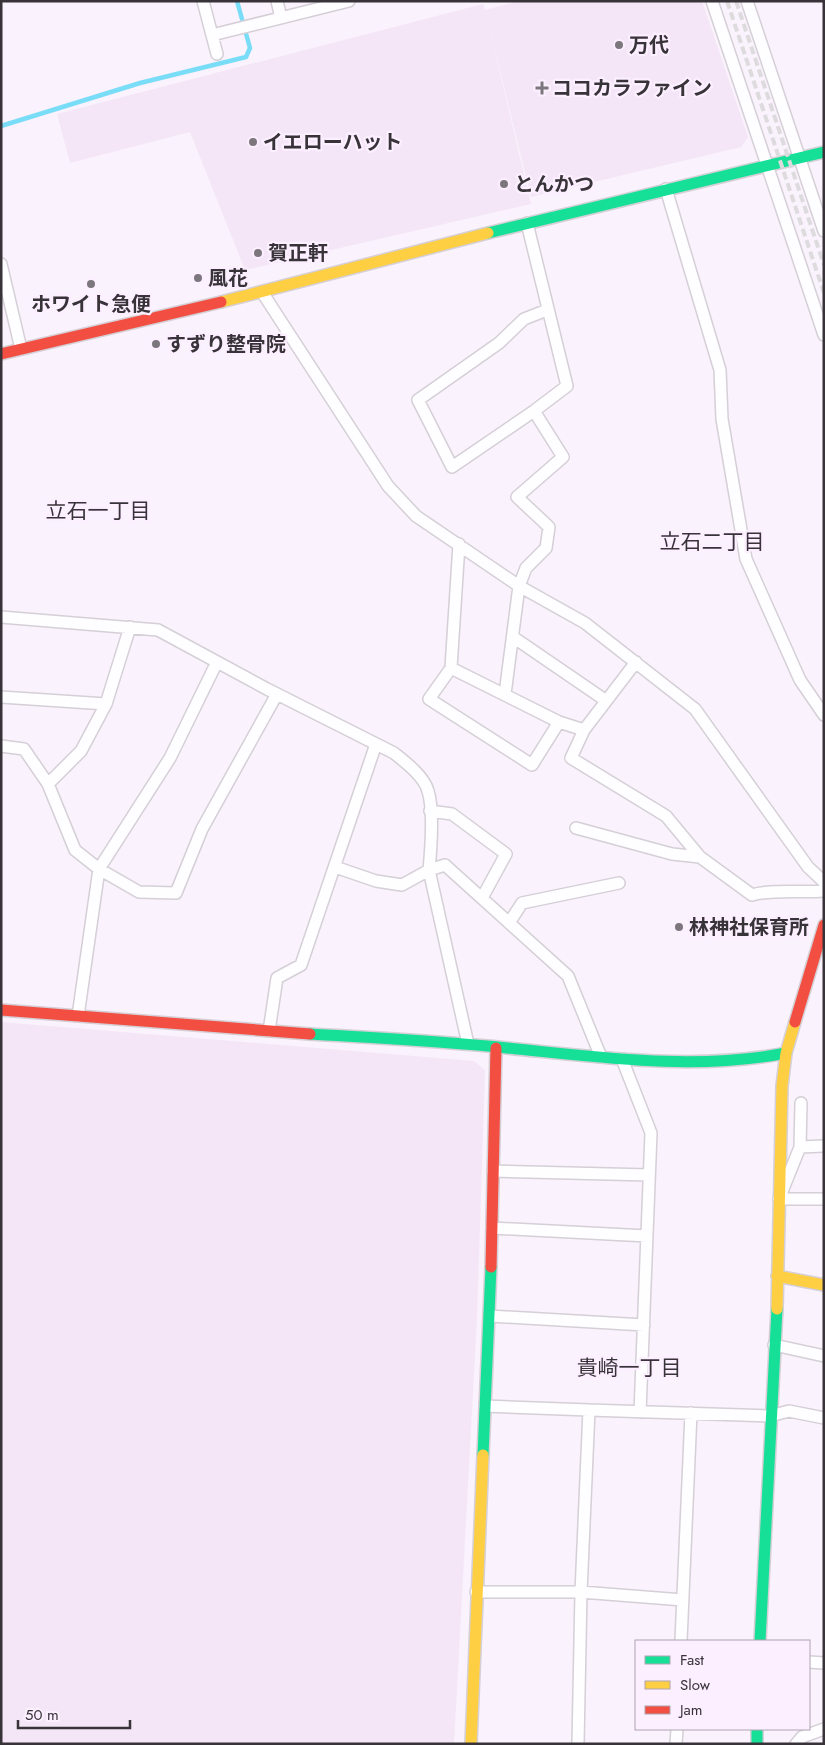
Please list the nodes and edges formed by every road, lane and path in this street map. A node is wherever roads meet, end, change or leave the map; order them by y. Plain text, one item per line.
1 (203, 1) edge
2 (277, 1) edge
3 (349, 1) edge
4 (712, 1) edge
5 (747, 1) edge
6 (281, 18) junction
7 (212, 35) junction
8 (217, 54) dead end
9 (824, 152) edge
10 (799, 158) junction
11 (768, 166) junction
12 (666, 189) junction
13 (527, 223) junction
14 (824, 231) edge
15 (1, 264) edge
16 (262, 292) junction
17 (547, 310) junction
18 (824, 335) edge
19 (21, 349) junction
20 (1, 354) edge
21 (534, 411) junction
22 (459, 544) junction
23 (519, 586) junction
24 (1, 617) edge
25 (130, 627) junction
26 (513, 638) junction
27 (217, 662) junction
28 (636, 662) junction
29 (451, 668) junction
30 (277, 694) junction
31 (505, 694) junction
32 (1, 697) edge
33 (605, 700) junction
34 (106, 704) junction
35 (824, 715) edge
36 (559, 722) junction
37 (584, 730) junction
38 (376, 744) junction
39 (1, 746) edge
40 (48, 784) junction
41 (430, 811) junction
42 (576, 828) dead end
43 (700, 857) junction
44 (335, 867) junction
45 (98, 869) junction
46 (428, 870) junction
47 (824, 882) edge
48 (619, 883) dead end
49 (824, 891) edge
50 (482, 898) junction
51 (509, 923) junction
52 (824, 925) edge
53 (1, 1010) edge
54 (78, 1016) junction
55 (270, 1031) junction
56 (468, 1044) junction
57 (496, 1048) junction
58 (786, 1052) junction
59 (601, 1057) junction
60 (622, 1059) junction
61 (801, 1103) dead end
62 (824, 1146) edge
63 (800, 1147) junction
64 (493, 1171) junction
65 (649, 1175) junction
66 (779, 1199) junction
67 (824, 1199) edge
68 (492, 1228) junction
69 (647, 1236) junction
70 (777, 1276) junction
71 (824, 1285) edge
72 (490, 1316) junction
73 (644, 1325) junction
74 (774, 1345) junction
75 (824, 1356) edge
76 (485, 1406) junction
77 (589, 1410) junction
78 (640, 1412) junction
79 (691, 1413) junction
80 (770, 1416) junction
81 (824, 1418) edge
82 (476, 1592) junction
83 (581, 1592) junction
84 (682, 1600) junction
85 (681, 1640) edge
86 (760, 1640) edge
87 (810, 1662) edge
88 (824, 1663) edge
89 (824, 1729) edge
90 (677, 1730) edge
91 (757, 1730) edge
92 (471, 1744) edge
93 (578, 1744) edge
94 (676, 1744) edge
95 (757, 1744) edge
96 (796, 1744) edge

1 - 7 street
2 - 6 street
3 - 6 street
4 - 11 street
5 - 10 street
6 - 7 street
7 - 8 street
9 - 10 street
10 - 11 street
10 - 14 street
11 - 12 street
11 - 18 street
12 - 13 street
12 - 35 street
13 - 16 street
13 - 17 street
15 - 19 street
16 - 19 street
16 - 22 street
17 - 21 street
17 - 21 street
19 - 20 street
21 - 23 street
22 - 23 street
22 - 29 street
23 - 26 street
23 - 28 street
24 - 25 street
25 - 27 street
25 - 34 street
26 - 31 street
26 - 33 street
27 - 30 street
27 - 45 street
28 - 33 street
28 - 47 street
29 - 31 street
29 - 36 street
30 - 38 street
30 - 45 street
31 - 36 street
32 - 34 street
33 - 37 street
34 - 40 street
36 - 37 street
37 - 43 street
38 - 41 street
38 - 44 street
39 - 40 street
40 - 45 street
41 - 46 street
41 - 50 street
42 - 43 street
43 - 49 street
44 - 46 street
44 - 55 street
45 - 54 street
46 - 50 street
46 - 56 street
48 - 51 street
50 - 51 street
51 - 59 street
52 - 58 street
53 - 54 street
54 - 55 street
55 - 56 street
56 - 57 street
57 - 59 street
57 - 64 street
58 - 60 street
58 - 66 street
59 - 60 street
60 - 65 street
61 - 63 street
62 - 63 street
63 - 66 street
64 - 65 street
64 - 68 street
65 - 69 street
66 - 67 street
66 - 70 street
68 - 69 street
68 - 72 street
69 - 73 street
70 - 71 street
70 - 74 street
72 - 73 street
72 - 76 street
73 - 78 street
74 - 75 street
74 - 80 street
76 - 77 street
76 - 82 street
77 - 78 street
77 - 83 street
78 - 79 street
79 - 80 street
79 - 84 street
80 - 81 street
80 - 86 street
82 - 83 street
82 - 92 street
83 - 84 street
83 - 93 street
84 - 85 street
87 - 88 street
89 - 96 street
90 - 94 street
91 - 95 street

